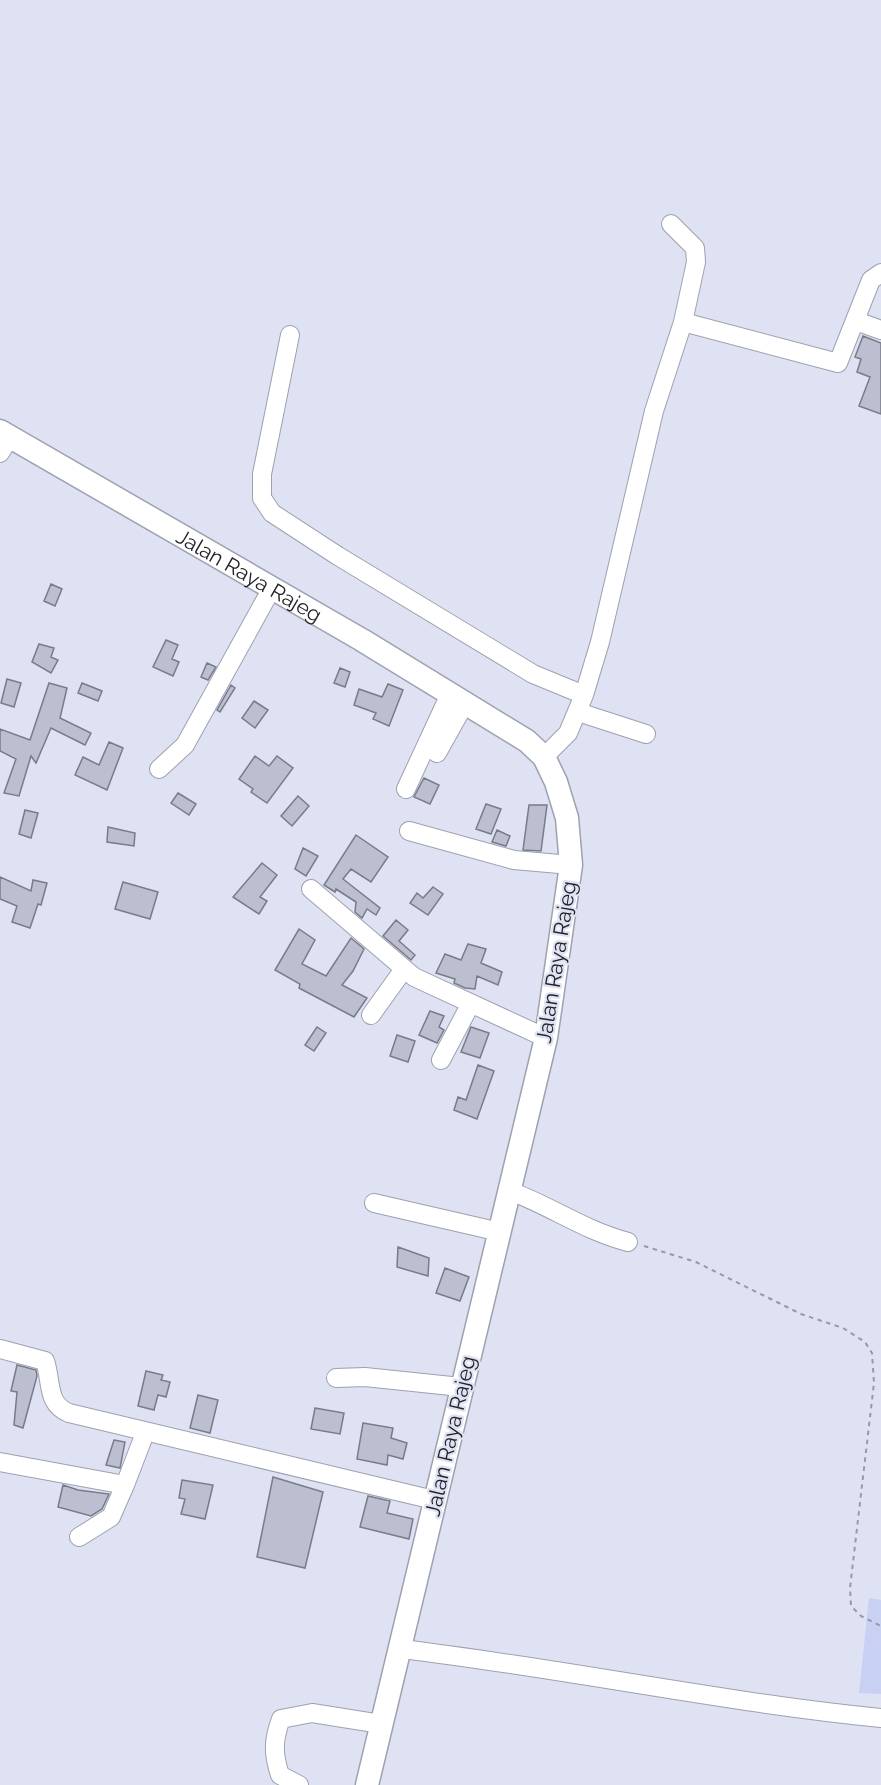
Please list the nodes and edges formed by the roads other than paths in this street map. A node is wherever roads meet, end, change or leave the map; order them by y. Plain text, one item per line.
1 (671, 224) dead end
2 (881, 273) edge
3 (855, 321) junction
4 (683, 322) junction
5 (881, 330) edge
6 (290, 335) dead end
7 (3, 440) edge
8 (272, 588) junction
9 (457, 698) junction
10 (581, 703) junction
11 (646, 734) dead end
12 (437, 753) dead end
13 (544, 758) junction
14 (159, 769) dead end
15 (406, 789) dead end
16 (409, 831) dead end
17 (571, 865) junction
18 (311, 889) dead end
19 (404, 969) junction
20 (470, 1005) junction
21 (371, 1015) dead end
22 (546, 1038) junction
23 (441, 1060) dead end
24 (510, 1191) junction
25 (374, 1203) dead end
26 (500, 1232) junction
27 (628, 1242) road end
28 (0, 1349) edge
29 (336, 1378) dead end
30 (461, 1387) junction
31 (146, 1433) junction
32 (0, 1462) edge
33 (125, 1485) junction
34 (434, 1500) junction
35 (80, 1537) dead end
36 (401, 1649) junction
37 (881, 1718) edge
38 (381, 1724) junction
39 (299, 1785) edge
40 (367, 1785) edge

1 - 4 street
2 - 3 street
3 - 4 street
3 - 5 street
4 - 10 street
6 - 10 street
7 - 8 main road, Jalan Raya Rajeg
8 - 9 main road, Jalan Raya Rajeg
8 - 14 street
9 - 12 street
9 - 13 main road, Jalan Raya Rajeg
9 - 15 street
10 - 11 street
10 - 13 street
13 - 17 main road, Jalan Raya Rajeg
16 - 17 street
17 - 22 main road, Jalan Raya Rajeg
18 - 19 street
19 - 20 street
19 - 21 street
20 - 22 street
20 - 23 street
22 - 24 main road, Jalan Raya Rajeg
24 - 26 main road, Jalan Raya Rajeg
24 - 27 street
25 - 26 street
26 - 30 main road, Jalan Raya Rajeg
28 - 31 street
29 - 30 street
30 - 34 main road, Jalan Raya Rajeg
31 - 33 street
31 - 34 street
32 - 33 street
33 - 35 street
34 - 36 main road, Jalan Raya Rajeg
36 - 37 street
36 - 38 main road, Jalan Raya Rajeg
38 - 39 street
38 - 40 main road, Jalan Raya Rajeg

